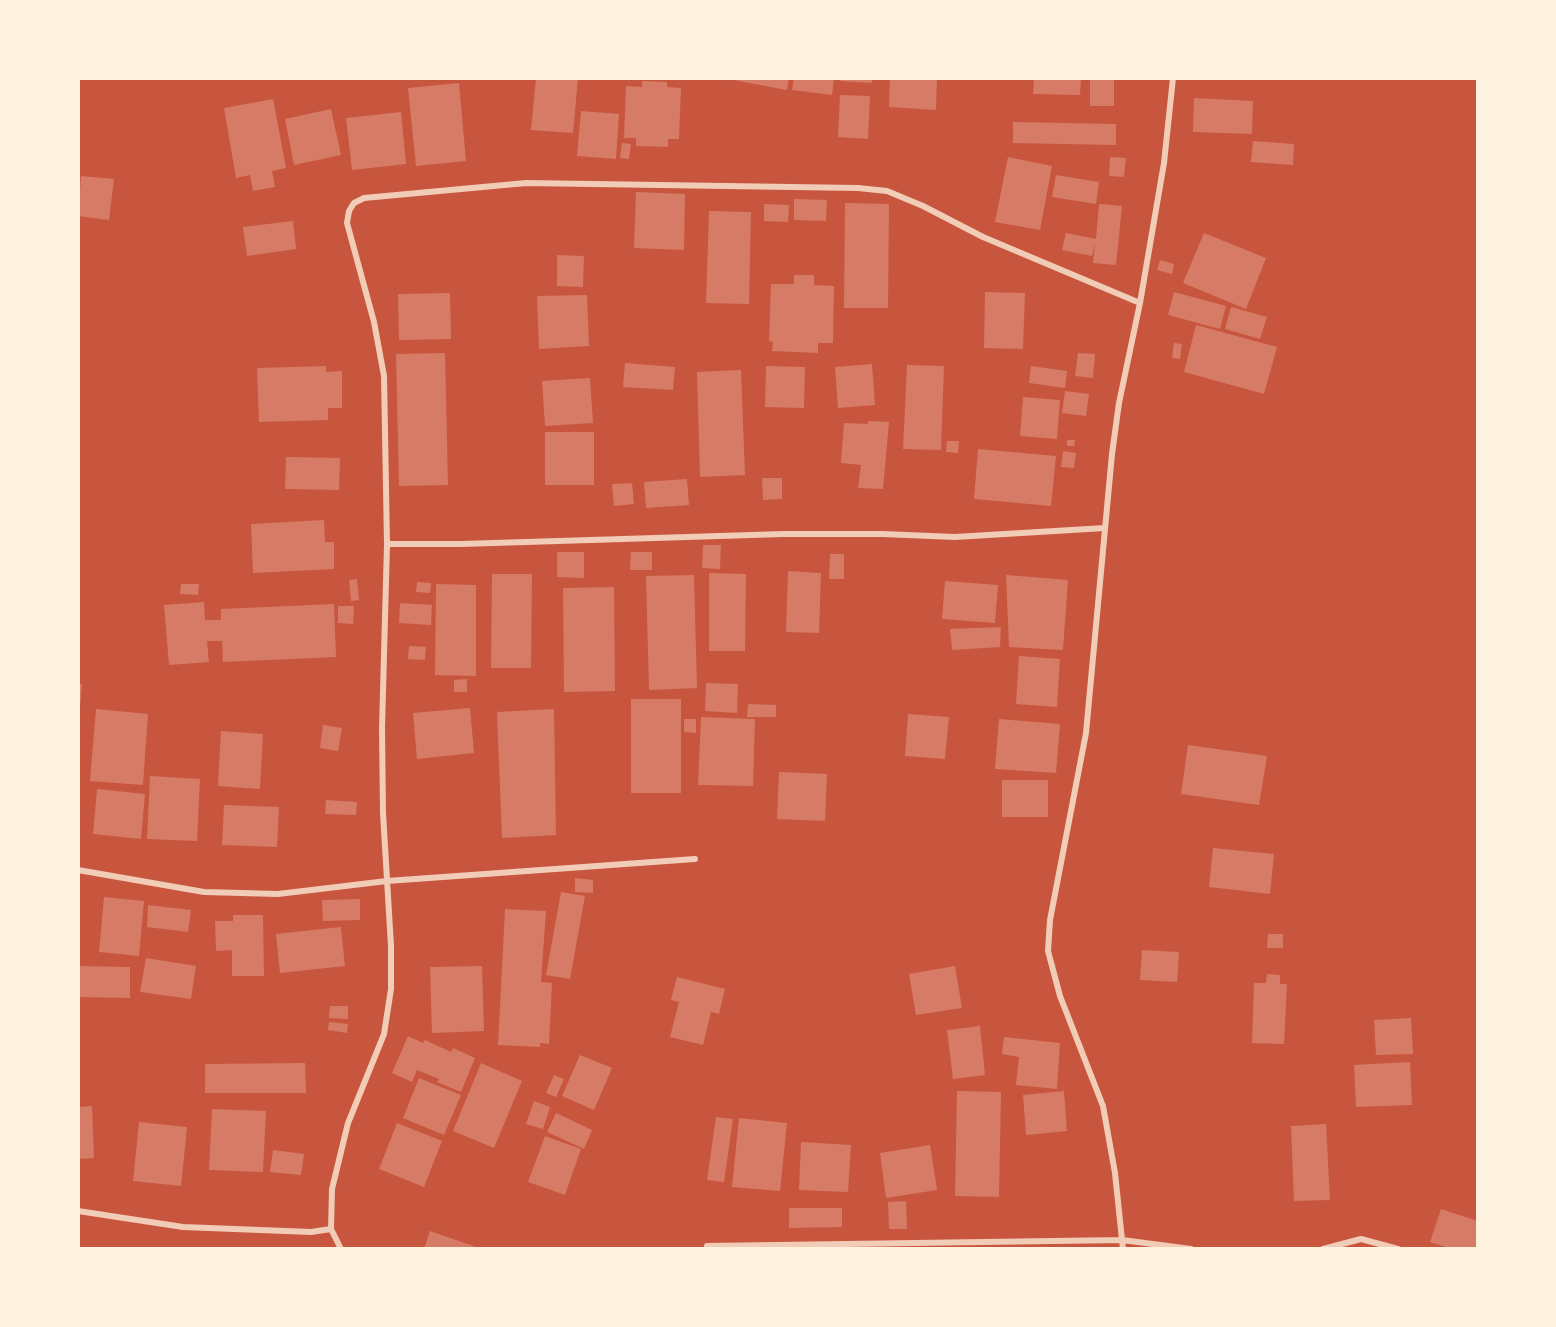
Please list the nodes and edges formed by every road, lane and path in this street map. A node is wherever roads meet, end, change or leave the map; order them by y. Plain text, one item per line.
1 (1173, 78) edge
2 (1140, 303) junction
3 (1105, 528) junction
4 (387, 544) junction
5 (695, 860) dead end
6 (78, 870) edge
7 (387, 882) junction
8 (78, 1211) edge
9 (332, 1229) junction
10 (1122, 1240) junction
11 (707, 1246) dead end
12 (342, 1249) edge
13 (1123, 1249) edge
14 (1191, 1249) edge
15 (1323, 1249) edge
16 (1398, 1249) edge

1 - 2 street
2 - 3 street
2 - 4 street
3 - 4 street
3 - 10 street
4 - 7 street
5 - 7 street
6 - 7 street
7 - 9 street
8 - 9 street
9 - 12 street
10 - 11 street
10 - 13 street
10 - 14 street
15 - 16 street

